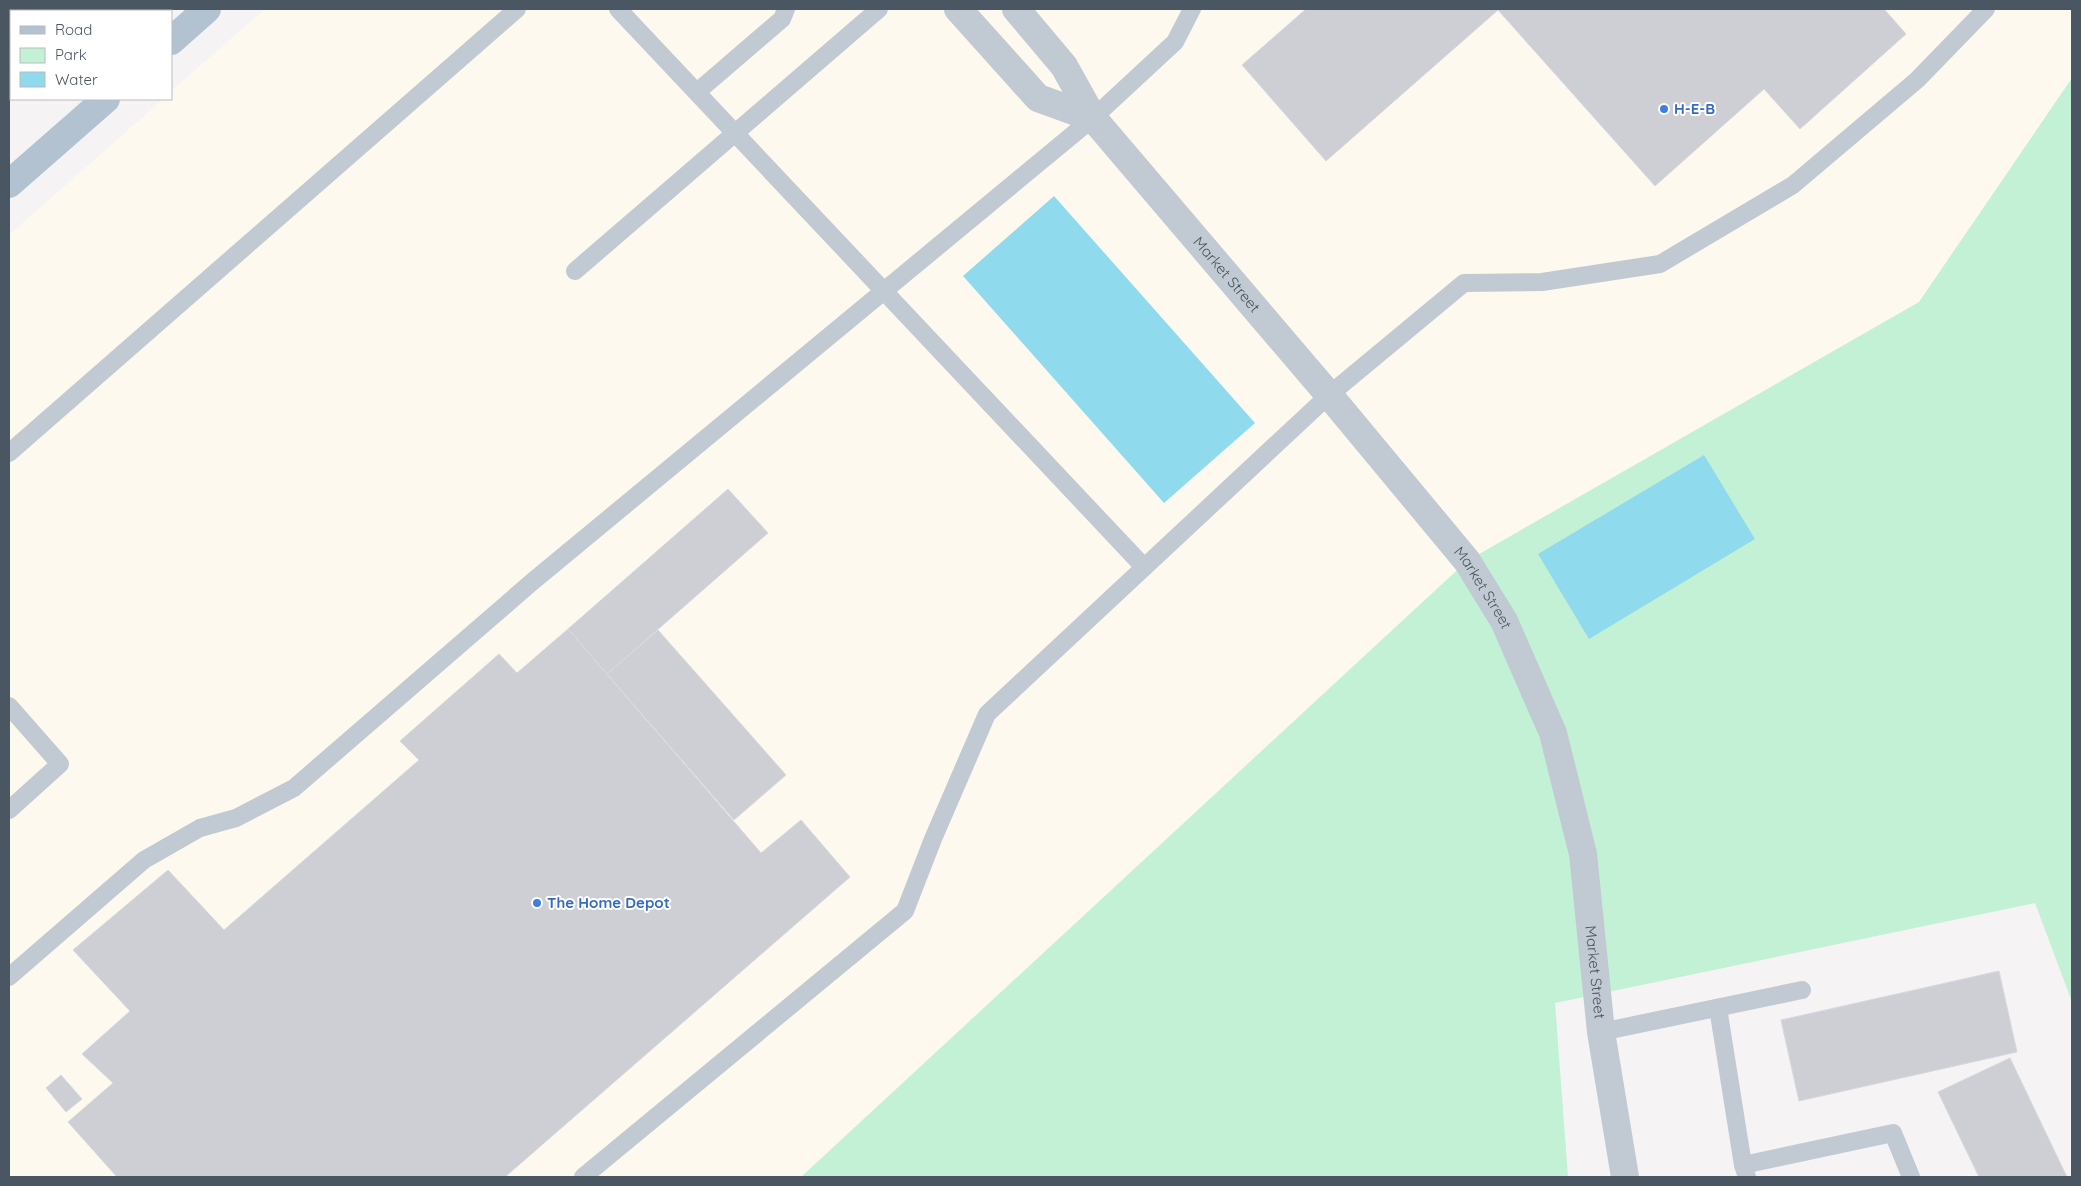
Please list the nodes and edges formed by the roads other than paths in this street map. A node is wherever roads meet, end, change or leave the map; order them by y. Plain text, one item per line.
1 (208, 9) edge
2 (517, 9) edge
3 (618, 9) edge
4 (786, 9) edge
5 (880, 9) edge
6 (958, 9) edge
7 (1016, 9) edge
8 (1192, 9) edge
9 (1986, 9) edge
10 (172, 40) edge
11 (697, 92) junction
12 (105, 100) edge
13 (1093, 118) junction
14 (735, 133) junction
15 (9, 184) edge
16 (575, 271) dead end
17 (885, 292) junction
18 (1329, 395) junction
19 (9, 453) edge
20 (1144, 567) junction
21 (9, 706) edge
22 (9, 810) edge
23 (9, 976) edge
24 (1802, 990) dead end
25 (1718, 1008) junction
26 (1601, 1032) junction
27 (1745, 1171) edge
28 (583, 1177) edge
29 (1625, 1177) edge
30 (1911, 1177) edge

1 - 10 main road
2 - 19 lane
3 - 11 lane
4 - 11 lane
5 - 14 lane
6 - 13 street, Market Street
7 - 13 street, Market Street
8 - 13 lane
9 - 18 lane
11 - 14 lane
12 - 15 main road
13 - 17 lane
13 - 18 street, Market Street
14 - 16 lane
14 - 17 lane
17 - 20 lane
17 - 23 lane
18 - 20 lane
18 - 26 street, Market Street
20 - 28 lane
21 - 22 lane
24 - 25 lane
25 - 26 lane
25 - 27 lane
26 - 29 street, Market Street
27 - 30 lane

